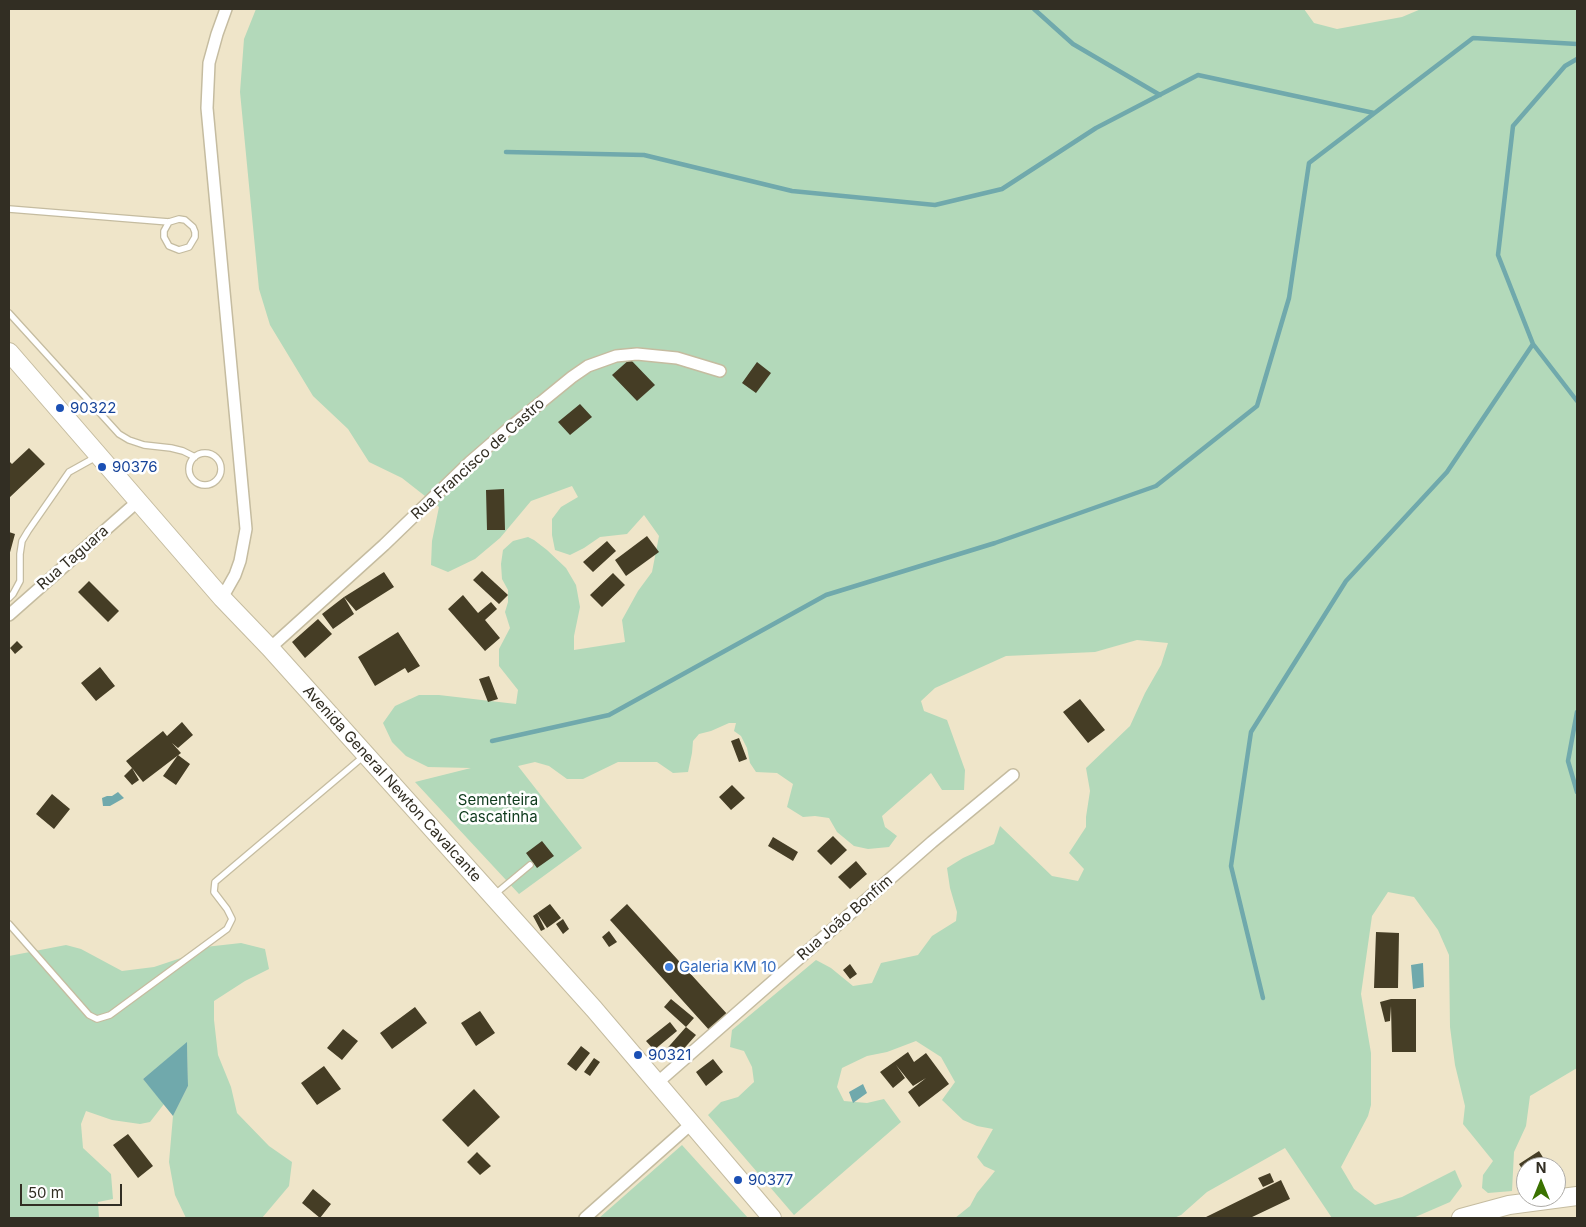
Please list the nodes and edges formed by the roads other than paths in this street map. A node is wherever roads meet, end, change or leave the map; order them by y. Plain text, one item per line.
1 (226, 9) edge
2 (9, 209) edge
3 (169, 222) junction
4 (9, 313) edge
5 (9, 352) edge
6 (720, 370) dead end
7 (98, 456) junction
8 (195, 457) junction
9 (137, 502) junction
10 (9, 598) edge
11 (222, 598) junction
12 (9, 615) edge
13 (270, 648) junction
14 (366, 754) junction
15 (1012, 775) dead end
16 (530, 865) dead end
17 (493, 896) junction
18 (9, 924) edge
19 (657, 1083) junction
20 (691, 1124) junction
21 (1577, 1196) edge
22 (585, 1218) edge
23 (772, 1218) edge
24 (1461, 1218) edge

1 - 11 street
2 - 3 lane
3 - 3 lane
4 - 8 lane
5 - 7 main road, Avenida General Newton Cavalcante
6 - 13 street, Rua Francisco de Castro
7 - 9 main road, Avenida General Newton Cavalcante
7 - 10 lane
8 - 8 lane
9 - 11 main road, Avenida General Newton Cavalcante
9 - 12 street, Rua Taguara
11 - 13 main road, Avenida General Newton Cavalcante
13 - 14 main road, Avenida General Newton Cavalcante
14 - 17 main road, Avenida General Newton Cavalcante
14 - 18 lane
15 - 19 street, Rua João Bonfim
16 - 17 lane
17 - 19 main road, Avenida General Newton Cavalcante
19 - 20 main road, Avenida General Newton Cavalcante
20 - 22 street
20 - 23 main road, Avenida General Newton Cavalcante
21 - 24 main road

